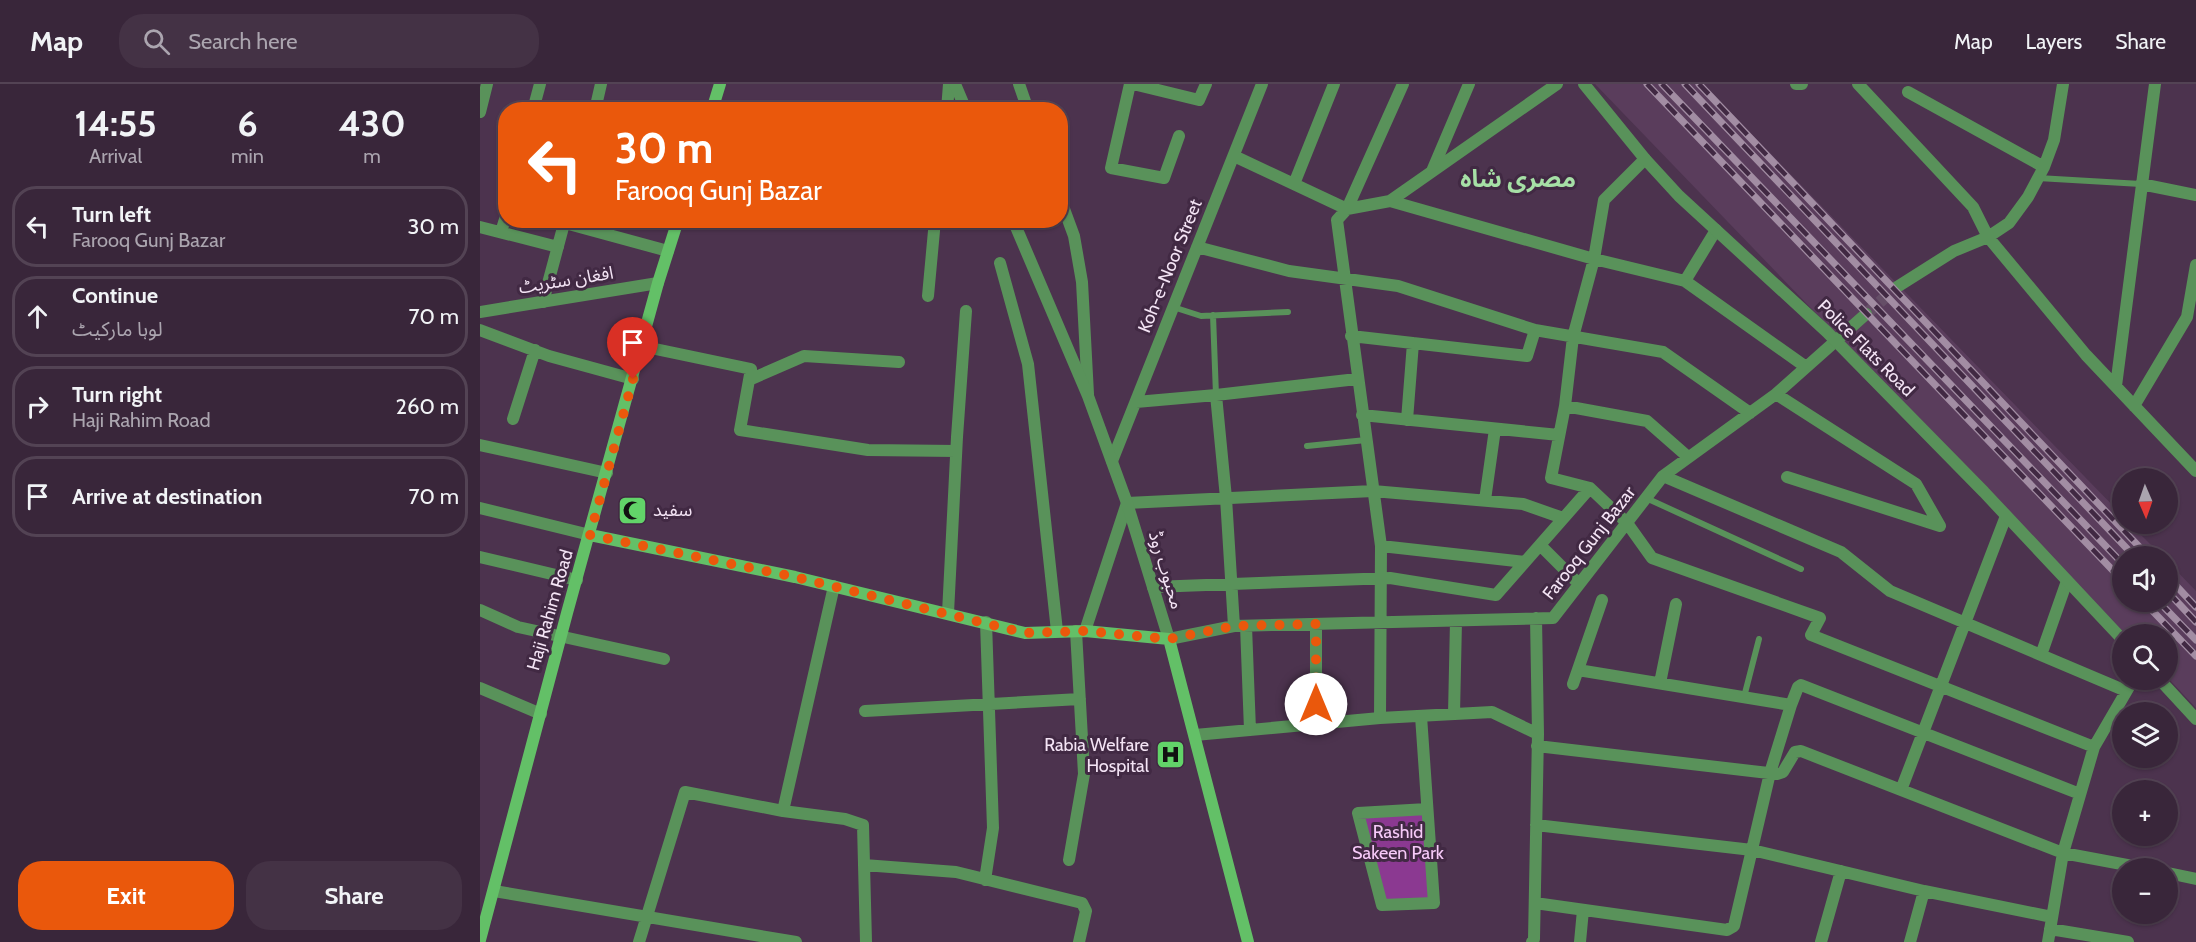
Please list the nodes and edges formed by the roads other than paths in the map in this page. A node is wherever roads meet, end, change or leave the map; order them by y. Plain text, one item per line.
1 (487, 84) edge
2 (540, 84) edge
3 (602, 84) edge
4 (720, 84) edge
5 (949, 84) edge
6 (955, 84) edge
7 (1019, 84) edge
8 (1131, 84) edge
9 (1206, 84) edge
10 (1262, 84) edge
11 (1335, 84) edge
12 (1403, 84) edge
13 (1468, 84) edge
14 (1557, 84) edge
15 (1584, 84) edge
16 (1796, 84) edge
17 (1802, 84) edge
18 (1858, 84) edge
19 (2062, 84) edge
20 (2155, 84) edge
21 (1908, 92) dead end
22 (535, 102) edge
23 (597, 102) edge
24 (714, 102) edge
25 (947, 102) edge
26 (963, 102) edge
27 (1025, 102) edge
28 (480, 112) edge
29 (1179, 136) dead end
30 (1234, 156) junction
31 (1645, 159) junction
32 (1431, 172) junction
33 (2041, 173) junction
34 (1294, 184) junction
35 (2141, 184) junction
36 (2196, 195) edge
37 (1390, 201) junction
38 (1347, 209) junction
39 (1068, 220) edge
40 (480, 227) edge
41 (502, 228) edge
42 (563, 228) edge
43 (586, 228) edge
44 (675, 228) edge
45 (935, 228) edge
46 (1016, 228) edge
47 (1716, 230) junction
48 (501, 232) junction
49 (1988, 237) junction
50 (1197, 246) junction
51 (558, 247) junction
52 (668, 251) junction
53 (1593, 259) junction
54 (1000, 262) dead end
55 (2196, 265) edge
56 (1344, 278) junction
57 (1685, 281) junction
58 (658, 283) junction
59 (1897, 288) tunnel mouth
60 (928, 296) dead end
61 (543, 302) junction
62 (1173, 307) junction
63 (966, 311) dead end
64 (480, 312) edge
65 (1288, 312) dead end
66 (1866, 314) tunnel mouth
67 (1213, 315) junction
68 (480, 330) edge
69 (1535, 330) junction
70 (1352, 336) junction
71 (1573, 337) junction
72 (1835, 341) junction
73 (1413, 343) junction
74 (641, 346) junction
75 (535, 350) junction
76 (899, 362) dead end
77 (1806, 368) junction
78 (633, 379) junction
79 (1357, 379) junction
80 (749, 380) junction
81 (2116, 386) junction
82 (1776, 394) junction
83 (1216, 395) junction
84 (1088, 396) junction
85 (1136, 402) junction
86 (1565, 406) junction
87 (2134, 406) junction
88 (1750, 413) junction
89 (1362, 415) junction
90 (513, 419) dead end
91 (1407, 420) junction
92 (1495, 429) junction
93 (1559, 435) junction
94 (1367, 440) junction
95 (480, 445) edge
96 (1307, 447) dead end
97 (956, 451) junction
98 (1688, 457) junction
99 (1112, 461) junction
100 (2196, 471) edge
101 (607, 474) junction
102 (1663, 476) junction
103 (1787, 477) dead end
104 (1590, 488) junction
105 (1373, 491) junction
106 (1226, 498) junction
107 (1646, 498) junction
108 (1485, 500) junction
109 (1127, 503) junction
110 (480, 508) edge
111 (2006, 516) junction
112 (1563, 518) junction
113 (1627, 522) junction
114 (590, 535) junction
115 (1539, 545) junction
116 (1381, 546) junction
117 (480, 557) edge
118 (1525, 562) junction
119 (1801, 569) dead end
120 (1381, 578) junction
121 (577, 580) junction
122 (2067, 581) junction
123 (1232, 584) junction
124 (1579, 584) junction
125 (834, 586) junction
126 (1153, 587) junction
127 (1602, 600) dead end
128 (1676, 604) dead end
129 (480, 610) edge
130 (948, 613) junction
131 (1536, 618) junction
132 (1381, 621) junction
133 (1456, 621) junction
134 (986, 622) junction
135 (1965, 623) junction
136 (1316, 624) junction
137 (1240, 626) junction
138 (2112, 628) edge
139 (1057, 631) junction
140 (1080, 631) junction
141 (562, 635) junction
142 (1169, 639) junction
143 (1759, 639) dead end
144 (2041, 655) junction
145 (664, 659) dead end
146 (1578, 670) junction
147 (1660, 683) junction
148 (1573, 684) dead end
149 (1941, 687) junction
150 (480, 688) edge
151 (2169, 690) edge
152 (2126, 691) joint
153 (1744, 697) junction
154 (1080, 699) junction
155 (989, 705) junction
156 (1791, 705) junction
157 (866, 711) dead end
158 (541, 714) junction
159 (1454, 714) junction
160 (1421, 716) junction
161 (1380, 718) junction
162 (2196, 718) edge
163 (1316, 724) junction
164 (1250, 730) junction
165 (1924, 732) junction
166 (1195, 735) junction
167 (1538, 740) junction
168 (2094, 747) junction
169 (1770, 772) junction
170 (1901, 790) junction
171 (2080, 794) junction
172 (1427, 809) junction
173 (783, 811) junction
174 (1536, 825) junction
175 (1752, 850) junction
176 (2063, 853) junction
177 (1069, 860) dead end
178 (2112, 862) edge
179 (864, 865) junction
180 (1841, 871) junction
181 (2178, 875) edge
182 (2196, 879) edge
183 (985, 880) junction
184 (494, 891) junction
185 (1924, 891) junction
186 (1535, 903) junction
187 (1583, 910) junction
188 (647, 917) junction
189 (2050, 929) edge
190 (480, 940) edge
191 (769, 940) edge
192 (639, 942) edge
193 (796, 942) edge
194 (866, 942) edge
195 (1079, 942) edge
196 (1248, 942) edge
197 (1532, 942) edge
198 (1580, 942) edge
199 (1821, 942) edge
200 (1910, 942) edge
201 (2128, 942) edge

1 - 28 street
2 - 22 street
3 - 23 street
4 - 24 main road
5 - 25 street
6 - 26 street
7 - 27 street
8 - 9 street
8 - 29 street
10 - 30 street, Koh-e-Noor Street
11 - 34 street
12 - 38 street
13 - 32 street
14 - 32 street
15 - 31 street, Police Flats Road
16 - 17 street
18 - 49 street
19 - 33 street
20 - 35 street
21 - 33 street
30 - 34 street
30 - 50 street, Koh-e-Noor Street
31 - 47 street, Police Flats Road
31 - 53 street
32 - 37 street
33 - 35 lane
33 - 49 street
34 - 38 street
35 - 36 street
35 - 81 street
37 - 38 street
37 - 53 street
38 - 56 street
39 - 84 street
40 - 48 street
41 - 48 street
42 - 51 street
43 - 52 street
44 - 52 main road, Haji Rahim Road
45 - 60 street
46 - 84 street, محبوب روڈ
47 - 57 street
47 - 72 street, Police Flats Road
48 - 51 street
49 - 59 street
49 - 81 street
50 - 56 street
50 - 62 street, Koh-e-Noor Street
51 - 61 street
52 - 58 main road, Haji Rahim Road
53 - 57 street
53 - 71 street
54 - 139 street
55 - 87 street
56 - 69 street
56 - 70 street
57 - 77 street
58 - 61 street, افغان سٹریٹ
58 - 74 main road, Haji Rahim Road
61 - 64 street, افغان سٹریٹ
62 - 67 lane
62 - 85 street, Koh-e-Noor Street
63 - 97 street
65 - 67 lane
66 - 72 street, Farooq Gunj Bazar
67 - 83 lane
68 - 75 street
69 - 71 street
69 - 73 street
70 - 73 street
70 - 79 street
71 - 86 street
71 - 88 street
72 - 77 street, Farooq Gunj Bazar
72 - 111 street, Police Flats Road
73 - 91 street
74 - 78 main road, Haji Rahim Road
74 - 80 street
75 - 78 street
75 - 90 street
76 - 80 street
77 - 82 street, Farooq Gunj Bazar
78 - 101 main road, Haji Rahim Road
79 - 83 street
79 - 89 street
80 - 97 street
81 - 87 street
82 - 88 street, Farooq Gunj Bazar
82 - 103 street
83 - 85 street
83 - 106 street
84 - 99 street, محبوب روڈ
85 - 99 street, Koh-e-Noor Street
86 - 93 street
86 - 98 street
87 - 100 street
88 - 98 street, Farooq Gunj Bazar
89 - 91 street
89 - 94 street
91 - 92 street
92 - 93 street
92 - 108 street
93 - 104 street
94 - 96 lane
94 - 105 street
95 - 101 street
97 - 130 street
98 - 102 street, Farooq Gunj Bazar
99 - 109 street, محبوب روڈ
101 - 114 main road, Haji Rahim Road
102 - 107 street, Farooq Gunj Bazar
102 - 135 street
104 - 112 street
104 - 113 street
105 - 106 street
105 - 108 street
105 - 116 street
106 - 109 street
106 - 123 street
107 - 113 street, Farooq Gunj Bazar
107 - 119 lane
108 - 112 street
109 - 126 street, محبوب روڈ
109 - 140 street
110 - 114 street
111 - 122 street, Police Flats Road
111 - 135 street
112 - 115 street
113 - 124 street, Farooq Gunj Bazar
113 - 149 street
114 - 121 main road, Haji Rahim Road
114 - 125 main road
115 - 118 street
115 - 124 street
116 - 118 street
116 - 120 street
117 - 121 street
118 - 120 street
120 - 123 street
120 - 132 street
121 - 141 main road, Haji Rahim Road
122 - 138 street, Police Flats Road
122 - 144 street
123 - 126 street
123 - 137 street
124 - 131 street, Farooq Gunj Bazar
125 - 130 main road
125 - 173 street
126 - 142 street, محبوب روڈ
127 - 146 street
128 - 147 street
129 - 141 street
130 - 134 main road
131 - 133 street, Farooq Gunj Bazar
131 - 167 street
132 - 133 street, Farooq Gunj Bazar
132 - 136 street, Farooq Gunj Bazar
132 - 161 street
133 - 159 street
134 - 139 main road
134 - 155 street
135 - 144 street
135 - 149 street
136 - 137 street, Farooq Gunj Bazar
136 - 163 street
137 - 142 street, Farooq Gunj Bazar
137 - 164 street
139 - 140 main road
140 - 142 main road
140 - 154 street
141 - 145 street
141 - 158 main road, Haji Rahim Road
142 - 166 main road, محبوب روڈ
143 - 153 lane
144 - 152 street
146 - 147 street
146 - 148 street
147 - 153 street
149 - 165 street
149 - 168 street
150 - 158 street
151 - 162 street
152 - 168 street
153 - 156 street
154 - 155 street
154 - 177 street
155 - 157 street
155 - 183 street
156 - 165 street
156 - 169 street
158 - 184 main road, Haji Rahim Road
159 - 160 street
159 - 167 street
160 - 161 street
160 - 172 street
161 - 163 street
163 - 164 street
164 - 166 street
165 - 170 street
165 - 171 street
166 - 196 main road, محبوب روڈ
167 - 169 street
167 - 174 street
168 - 171 street
169 - 170 street
169 - 175 street
170 - 176 street
171 - 176 street
172 - 172 street
173 - 179 street
173 - 188 street
174 - 175 street
174 - 186 street
175 - 180 street
175 - 187 street
176 - 178 street
176 - 189 street
179 - 183 street
179 - 194 street
180 - 185 street
180 - 199 street
181 - 182 street
183 - 195 street
184 - 188 street
184 - 190 main road, Haji Rahim Road
185 - 189 street
185 - 200 street
186 - 187 street
186 - 197 street
187 - 198 street
188 - 191 street
188 - 192 street
189 - 201 street
191 - 193 street

